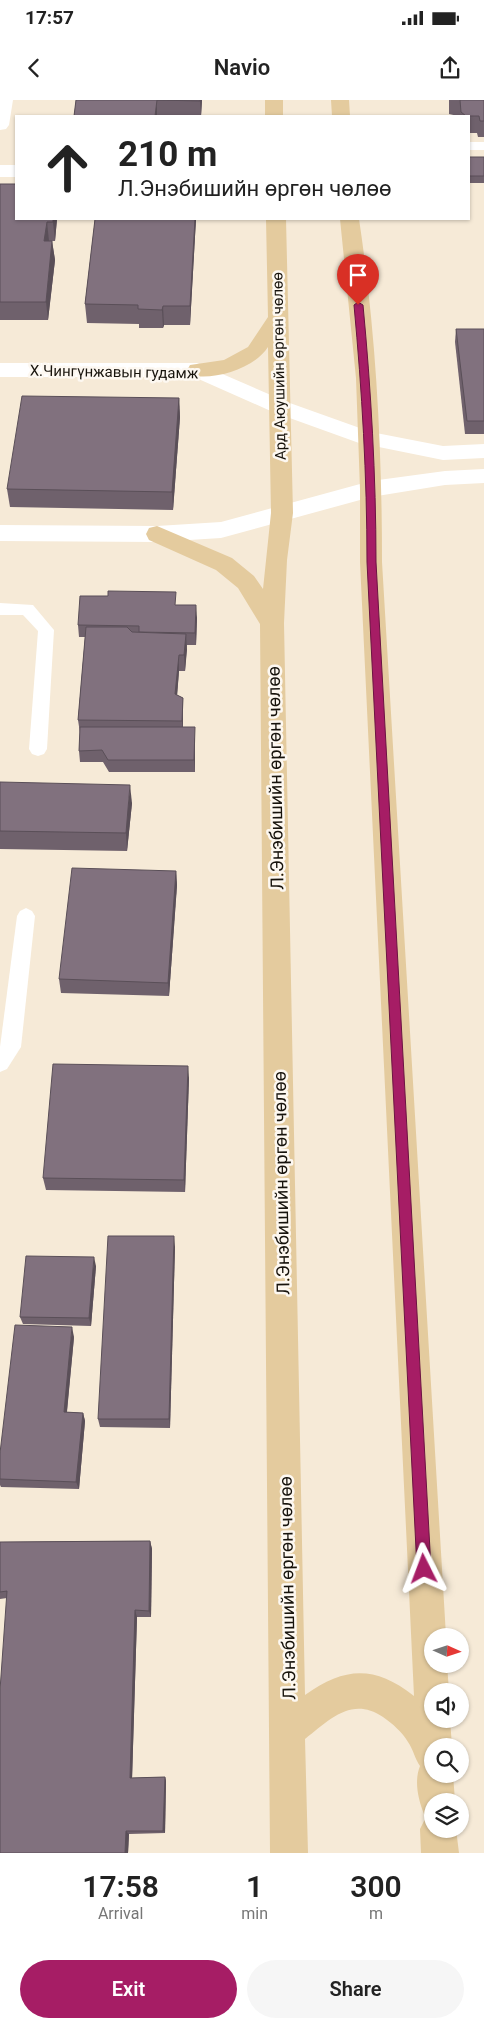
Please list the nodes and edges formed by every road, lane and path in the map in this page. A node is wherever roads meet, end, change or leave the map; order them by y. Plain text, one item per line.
1 (4, 100) edge
2 (274, 100) edge
3 (340, 100) edge
4 (274, 115) edge
5 (341, 115) edge
6 (0, 125) edge
7 (470, 146) edge
8 (484, 146) edge
9 (0, 171) edge
10 (15, 171) edge
11 (276, 220) edge
12 (350, 220) edge
13 (278, 317) junction
14 (0, 370) edge
15 (197, 370) junction
16 (280, 407) junction
17 (367, 438) junction
18 (484, 451) edge
19 (484, 476) edge
20 (371, 489) junction
21 (282, 513) junction
22 (0, 533) edge
23 (156, 534) junction
24 (0, 610) edge
25 (272, 623) junction
26 (38, 749) dead end
27 (26, 916) dead end
28 (0, 1063) edge
29 (289, 1729) junction
30 (425, 1738) edge
31 (434, 1738) edge
32 (439, 1838) edge
33 (289, 1853) edge
34 (440, 1853) edge

1 - 6 main road
2 - 4 main road
3 - 5 main road
7 - 8 lane
9 - 10 main road
11 - 13 main road, Ард Аюушийн өргөн чөлөө
12 - 17 main road
13 - 15 main road
13 - 16 main road, Ард Аюушийн өргөн чөлөө
14 - 15 main road, Х.Чингүнжавын гудамж
15 - 16 main road, Х.Чингүнжавын гудамж
16 - 17 main road, Х.Чингүнжавын гудамж
16 - 21 main road, Ард Аюушийн өргөн чөлөө
17 - 18 main road, Х.Чингүнжавын гудамж
17 - 20 main road
19 - 20 main road
20 - 21 main road
20 - 31 main road
21 - 23 main road
21 - 25 main road, Л.Энэбишийн өргөн чөлөө
22 - 23 main road
23 - 25 main road
24 - 26 lane
25 - 29 main road, Л.Энэбишийн өргөн чөлөө
27 - 28 lane
29 - 30 main road
29 - 33 main road, Л.Энэбишийн өргөн чөлөө
32 - 34 main road

